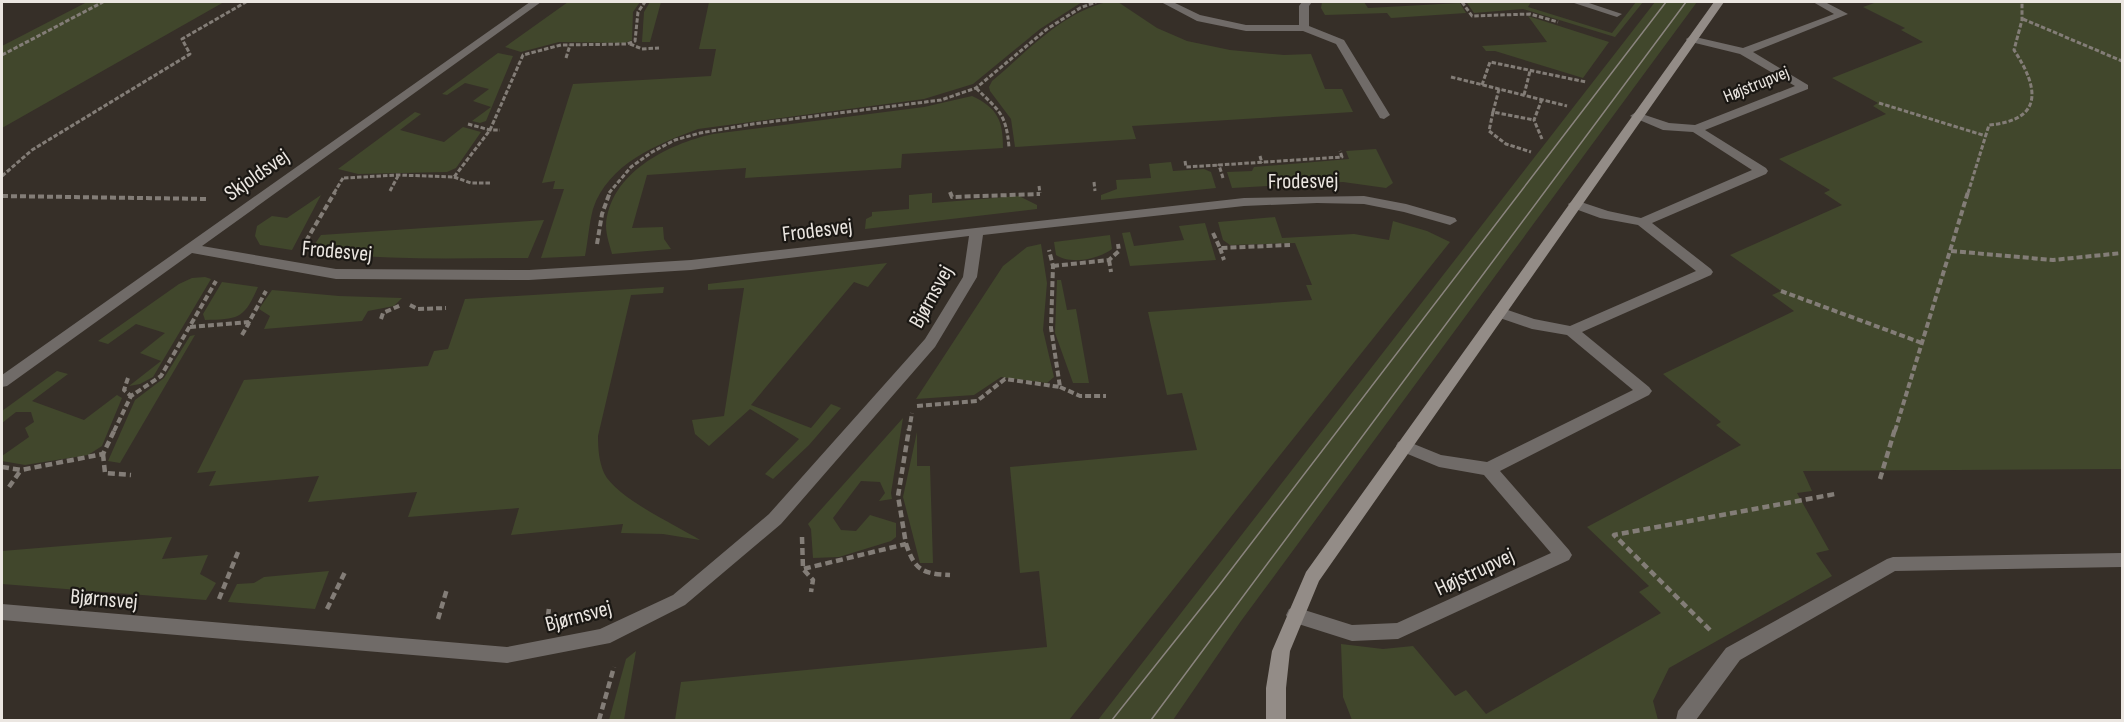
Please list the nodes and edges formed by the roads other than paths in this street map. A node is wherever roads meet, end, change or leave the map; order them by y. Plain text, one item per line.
1 (536, 2) edge
2 (1166, 2) edge
3 (1307, 2) edge
4 (1576, 2) edge
5 (1719, 2) edge
6 (1818, 2) edge
7 (1617, 14) dead end
8 (1304, 28) junction
9 (1691, 39) junction
10 (1744, 52) junction
11 (1384, 115) dead end
12 (1636, 116) junction
13 (1696, 129) junction
14 (1575, 204) junction
15 (1450, 221) dead end
16 (1642, 222) junction
17 (977, 231) junction
18 (187, 248) junction
19 (1499, 312) junction
20 (1571, 331) junction
21 (2, 382) edge
22 (1404, 446) junction
23 (1489, 469) junction
24 (2122, 560) edge
25 (2, 612) edge
26 (1295, 615) junction
27 (1276, 720) edge
28 (1686, 720) edge

1 - 18 street, Skjoldsvej
2 - 8 street
3 - 8 street
4 - 7 street
5 - 9 street
6 - 10 street, Højstrupvej
8 - 11 street
9 - 10 street, Højstrupvej
9 - 12 street
10 - 13 street, Højstrupvej
12 - 13 street, Højstrupvej
12 - 14 street
13 - 16 street, Højstrupvej
14 - 16 street
14 - 19 street
15 - 17 street, Frodesvej
16 - 20 street
17 - 18 street, Frodesvej
17 - 25 street, Bjørnsvej
18 - 21 street, Skjoldsvej
19 - 20 street
19 - 22 street
20 - 23 street
22 - 23 street
22 - 26 street
23 - 26 street, Højstrupvej
24 - 28 street
26 - 27 street

